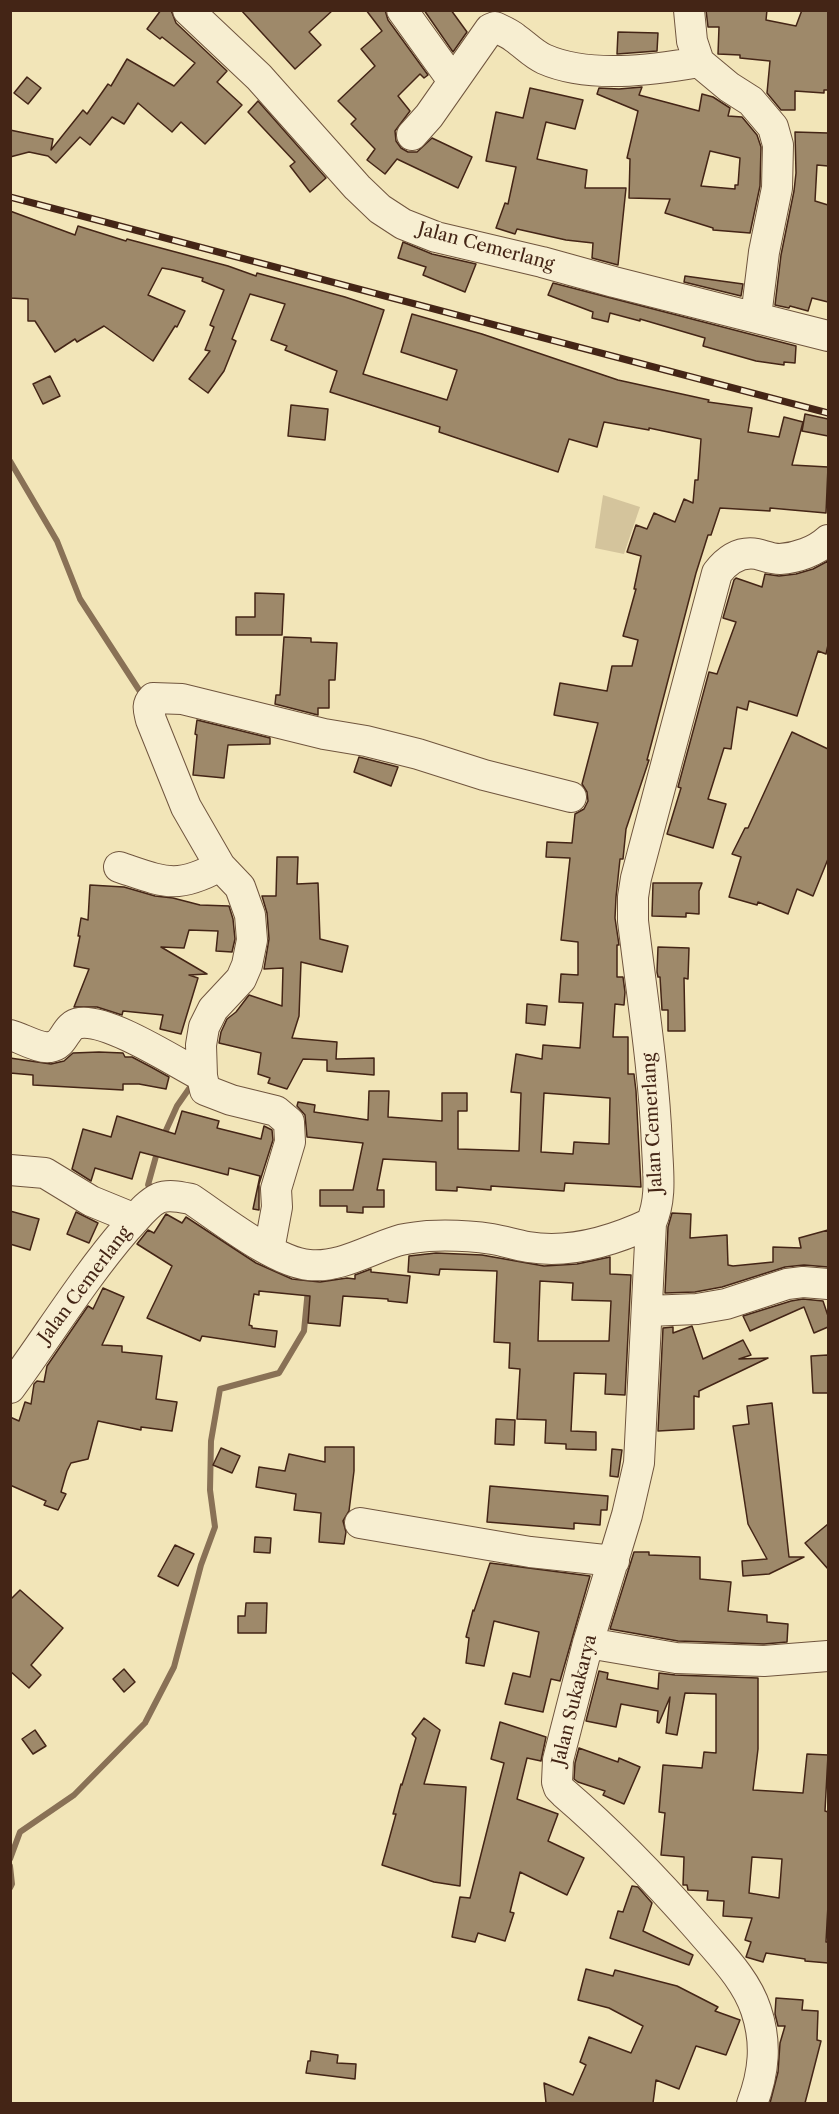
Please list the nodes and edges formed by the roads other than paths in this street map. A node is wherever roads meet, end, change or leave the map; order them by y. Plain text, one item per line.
1 (188, 10) edge
2 (402, 10) edge
3 (689, 10) edge
4 (699, 62) junction
5 (453, 81) junction
6 (412, 135) dead end
7 (756, 317) junction
8 (828, 336) edge
9 (828, 540) edge
10 (571, 796) dead end
11 (220, 866) junction
12 (119, 867) dead end
13 (10, 1035) edge
14 (202, 1076) junction
15 (10, 1170) edge
16 (135, 1220) junction
17 (651, 1223) junction
18 (269, 1251) junction
19 (828, 1284) edge
20 (648, 1311) junction
21 (10, 1388) edge
22 (360, 1523) dead end
23 (614, 1561) junction
24 (588, 1643) junction
25 (828, 1656) edge
26 (752, 2103) edge

1 - 7 street, Jalan Cemerlang
2 - 5 street
3 - 4 street
4 - 5 street
4 - 7 street
5 - 6 street
7 - 8 street, Jalan Cemerlang
9 - 17 street, Jalan Cemerlang
10 - 11 street
11 - 12 street
11 - 14 street
13 - 14 street
14 - 18 street
15 - 16 street
16 - 18 street, Jalan Cemerlang
16 - 21 street, Jalan Cemerlang
17 - 18 street, Jalan Cemerlang
17 - 20 street, Jalan Sukakarya
19 - 20 street
20 - 23 street, Jalan Sukakarya
22 - 23 street
23 - 24 street, Jalan Sukakarya
24 - 25 street
24 - 26 street, Jalan Sukakarya

